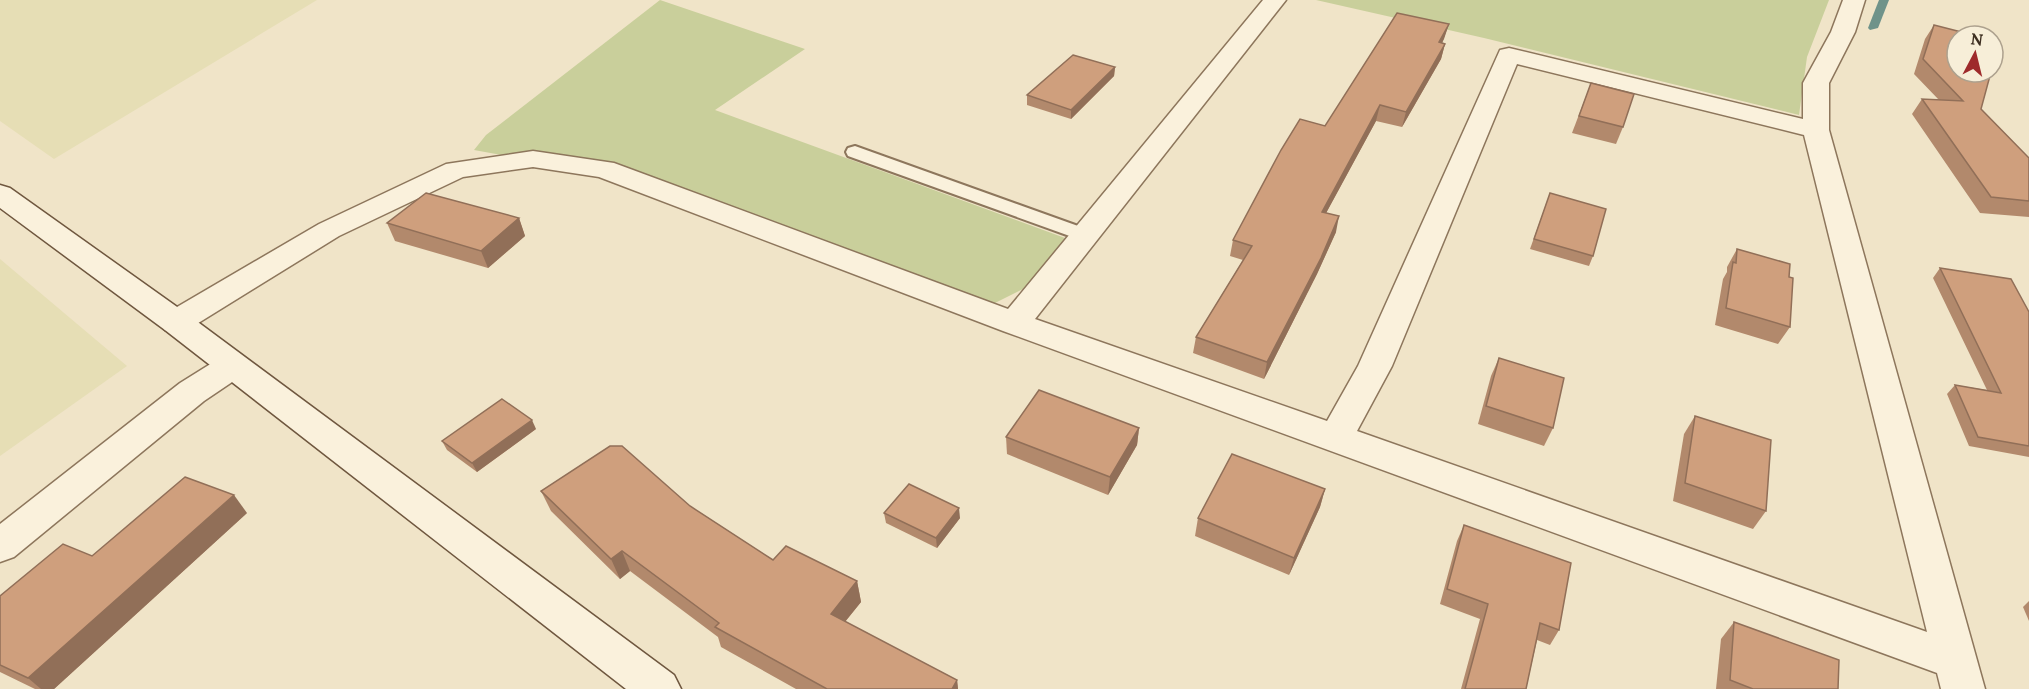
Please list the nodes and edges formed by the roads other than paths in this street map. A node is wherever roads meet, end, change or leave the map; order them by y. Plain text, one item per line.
1 (1275, 0) edge
2 (1854, 0) edge
3 (1816, 130) junction
4 (855, 152) dead end
5 (0, 194) edge
6 (1085, 235) junction
7 (176, 322) junction
8 (1014, 323) junction
9 (232, 366) junction
10 (1336, 438) junction
11 (0, 546) edge
12 (1960, 675) edge
13 (659, 689) edge

1 - 6 street
2 - 3 street
3 - 10 street
3 - 12 street
4 - 6 lane
5 - 7 street
6 - 8 street
7 - 8 street
7 - 9 street
8 - 10 street
9 - 11 street
9 - 13 street
10 - 12 street

